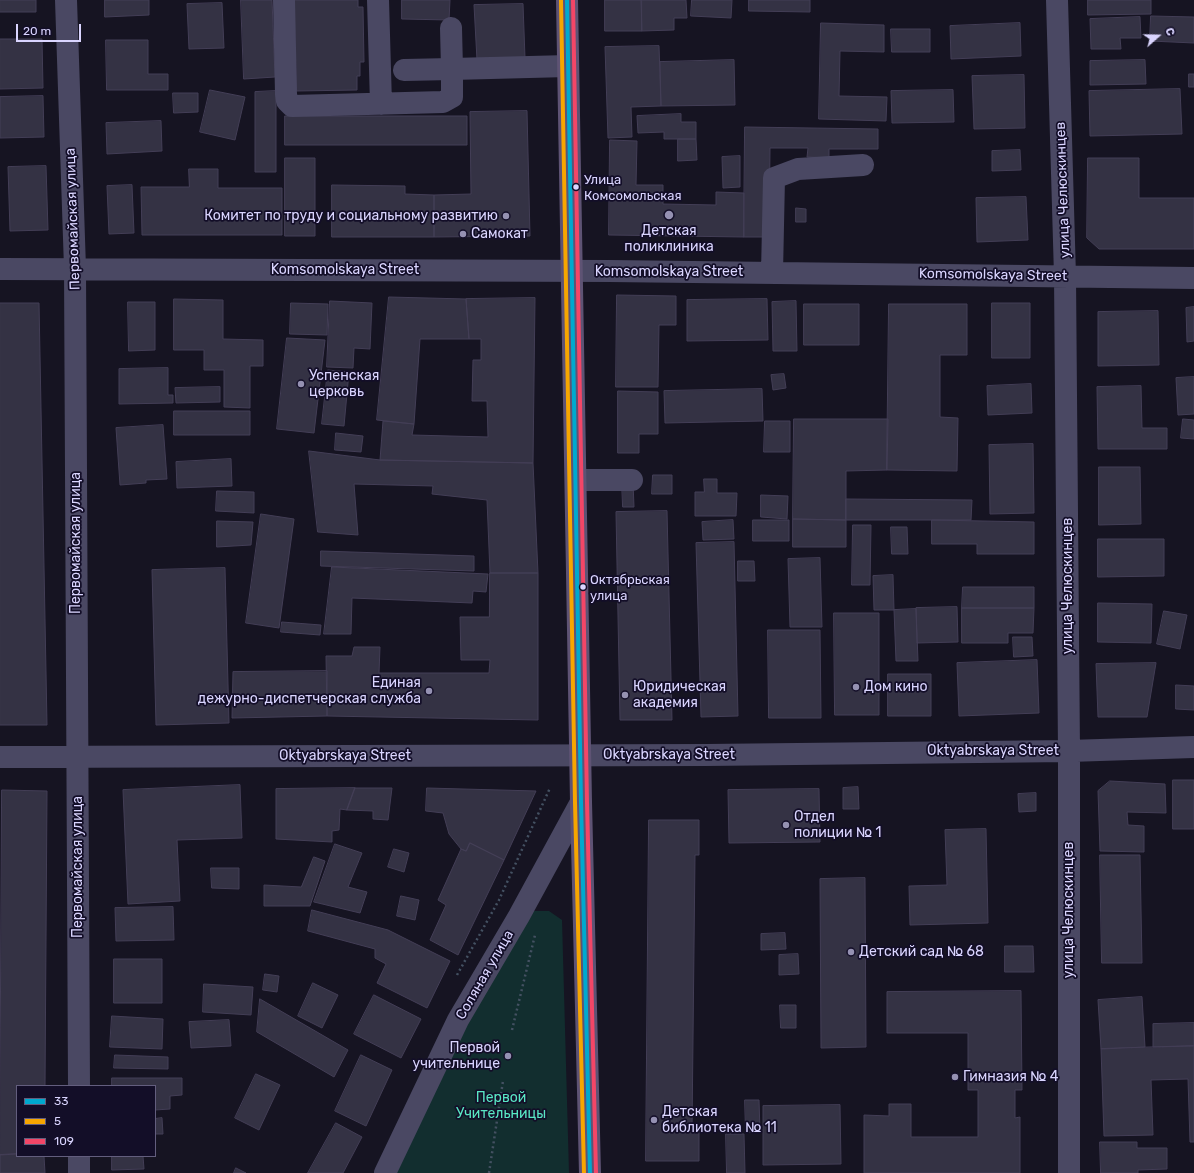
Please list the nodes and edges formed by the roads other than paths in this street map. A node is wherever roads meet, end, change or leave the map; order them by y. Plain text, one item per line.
1 (66, 0) edge
2 (284, 0) edge
3 (378, 0) edge
4 (567, 0) edge
5 (1057, 0) edge
6 (451, 28) dead end
7 (568, 66) junction
8 (452, 68) junction
9 (404, 70) dead end
10 (381, 104) junction
11 (863, 165) dead end
12 (75, 268) junction
13 (0, 269) edge
14 (572, 271) junction
15 (772, 273) junction
16 (1066, 276) junction
17 (1194, 278) edge
18 (576, 480) junction
19 (632, 480) dead end
20 (1194, 747) edge
21 (1069, 751) junction
22 (580, 756) junction
23 (0, 757) edge
24 (77, 757) junction
25 (581, 802) junction
26 (79, 1085) edge
27 (79, 1157) edge
28 (79, 1173) edge
29 (385, 1173) edge
30 (590, 1173) edge
31 (1069, 1173) edge

1 - 12 street, Первомайская улица
2 - 10 street
3 - 10 street
4 - 7 main road
5 - 16 street, улица Челюскинцев
6 - 8 street
7 - 8 street
7 - 14 main road
8 - 9 street
8 - 10 street
11 - 15 street
12 - 13 street, Komsomolskaya Street
12 - 14 street, Komsomolskaya Street
12 - 24 street, Первомайская улица
14 - 15 street, Komsomolskaya Street
14 - 18 main road
15 - 16 street, Komsomolskaya Street
16 - 17 street, Komsomolskaya Street
16 - 21 street, улица Челюскинцев
18 - 19 street
18 - 22 main road
20 - 21 street, Oktyabrskaya Street
21 - 22 street, Oktyabrskaya Street
21 - 31 street, улица Челюскинцев
22 - 24 street, Oktyabrskaya Street
22 - 25 main road
23 - 24 street, Oktyabrskaya Street
24 - 26 street, Первомайская улица
25 - 29 street, Соляная улица
25 - 30 main road
27 - 28 street

